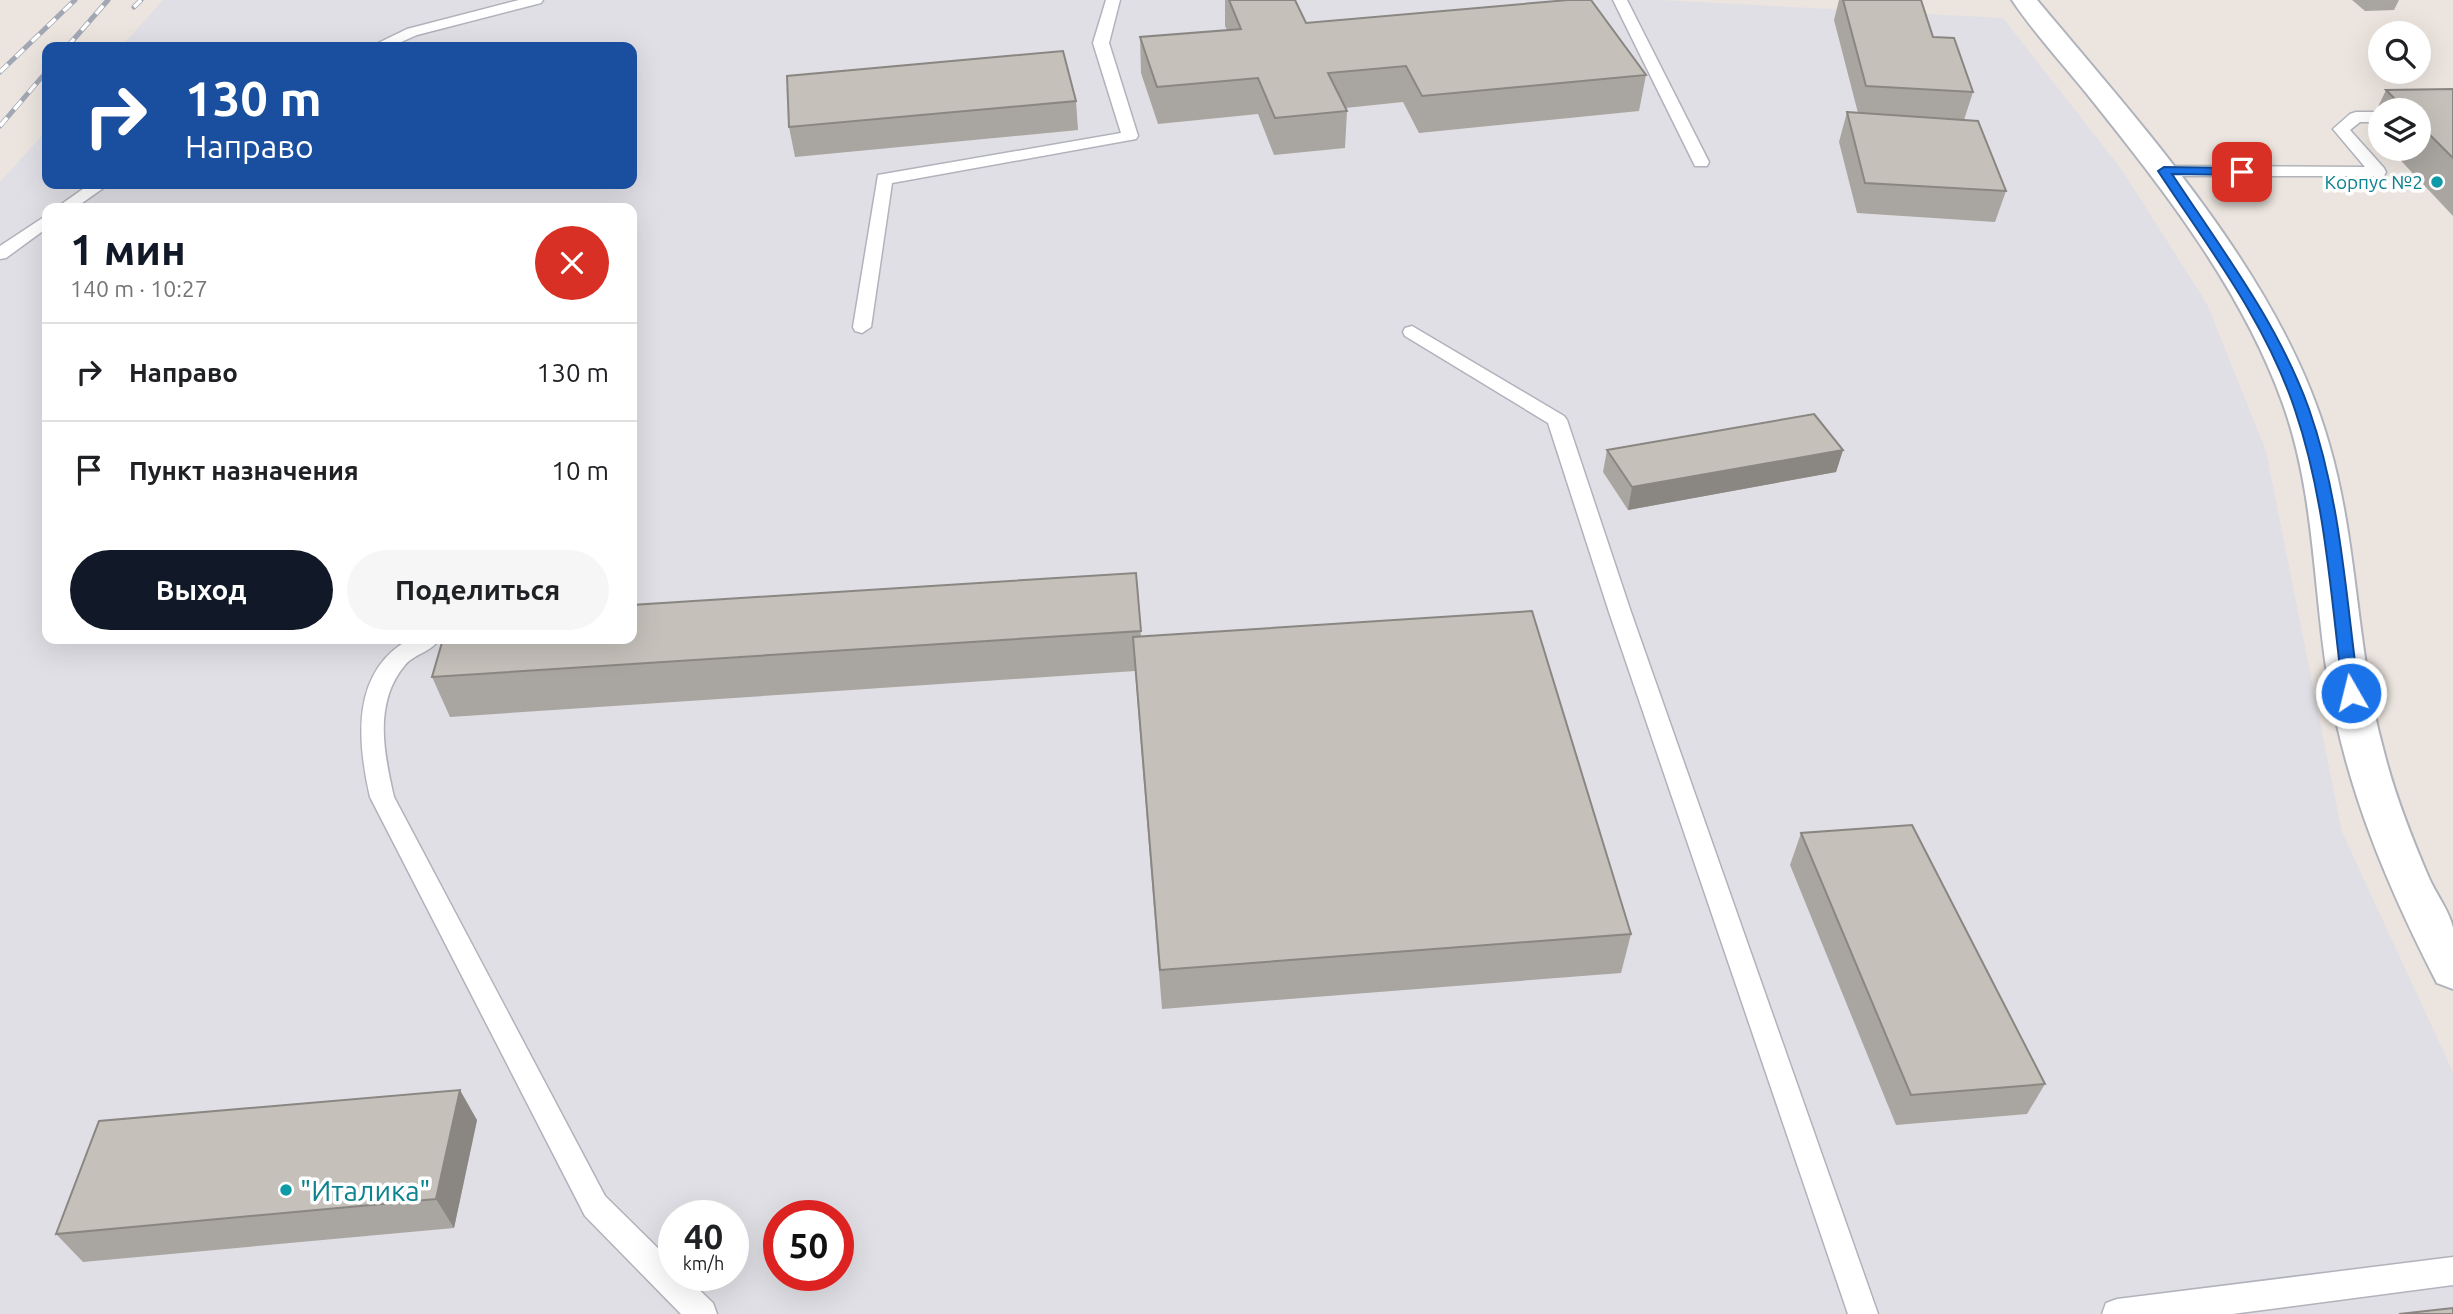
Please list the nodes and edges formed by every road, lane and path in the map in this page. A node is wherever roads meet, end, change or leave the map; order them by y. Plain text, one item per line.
1 (536, 0) edge
2 (1113, 0) edge
3 (1620, 0) edge
4 (2024, 0) edge
5 (390, 42) edge
6 (2368, 117) edge
7 (2368, 160) edge
8 (2369, 161) edge
9 (1701, 162) dead end
10 (2164, 171) junction
11 (93, 189) edge
12 (72, 203) edge
13 (42, 224) edge
14 (0, 254) edge
15 (862, 327) dead end
16 (1412, 332) dead end
17 (420, 644) edge
18 (2453, 970) edge
19 (2453, 1271) edge
20 (702, 1314) edge
21 (1863, 1314) edge
22 (2117, 1314) edge

1 - 5 lane
2 - 15 lane
3 - 9 lane
4 - 10 main road
6 - 7 lane
8 - 10 lane
10 - 18 main road
11 - 12 lane
13 - 14 lane
16 - 21 lane
17 - 20 lane
19 - 22 lane

